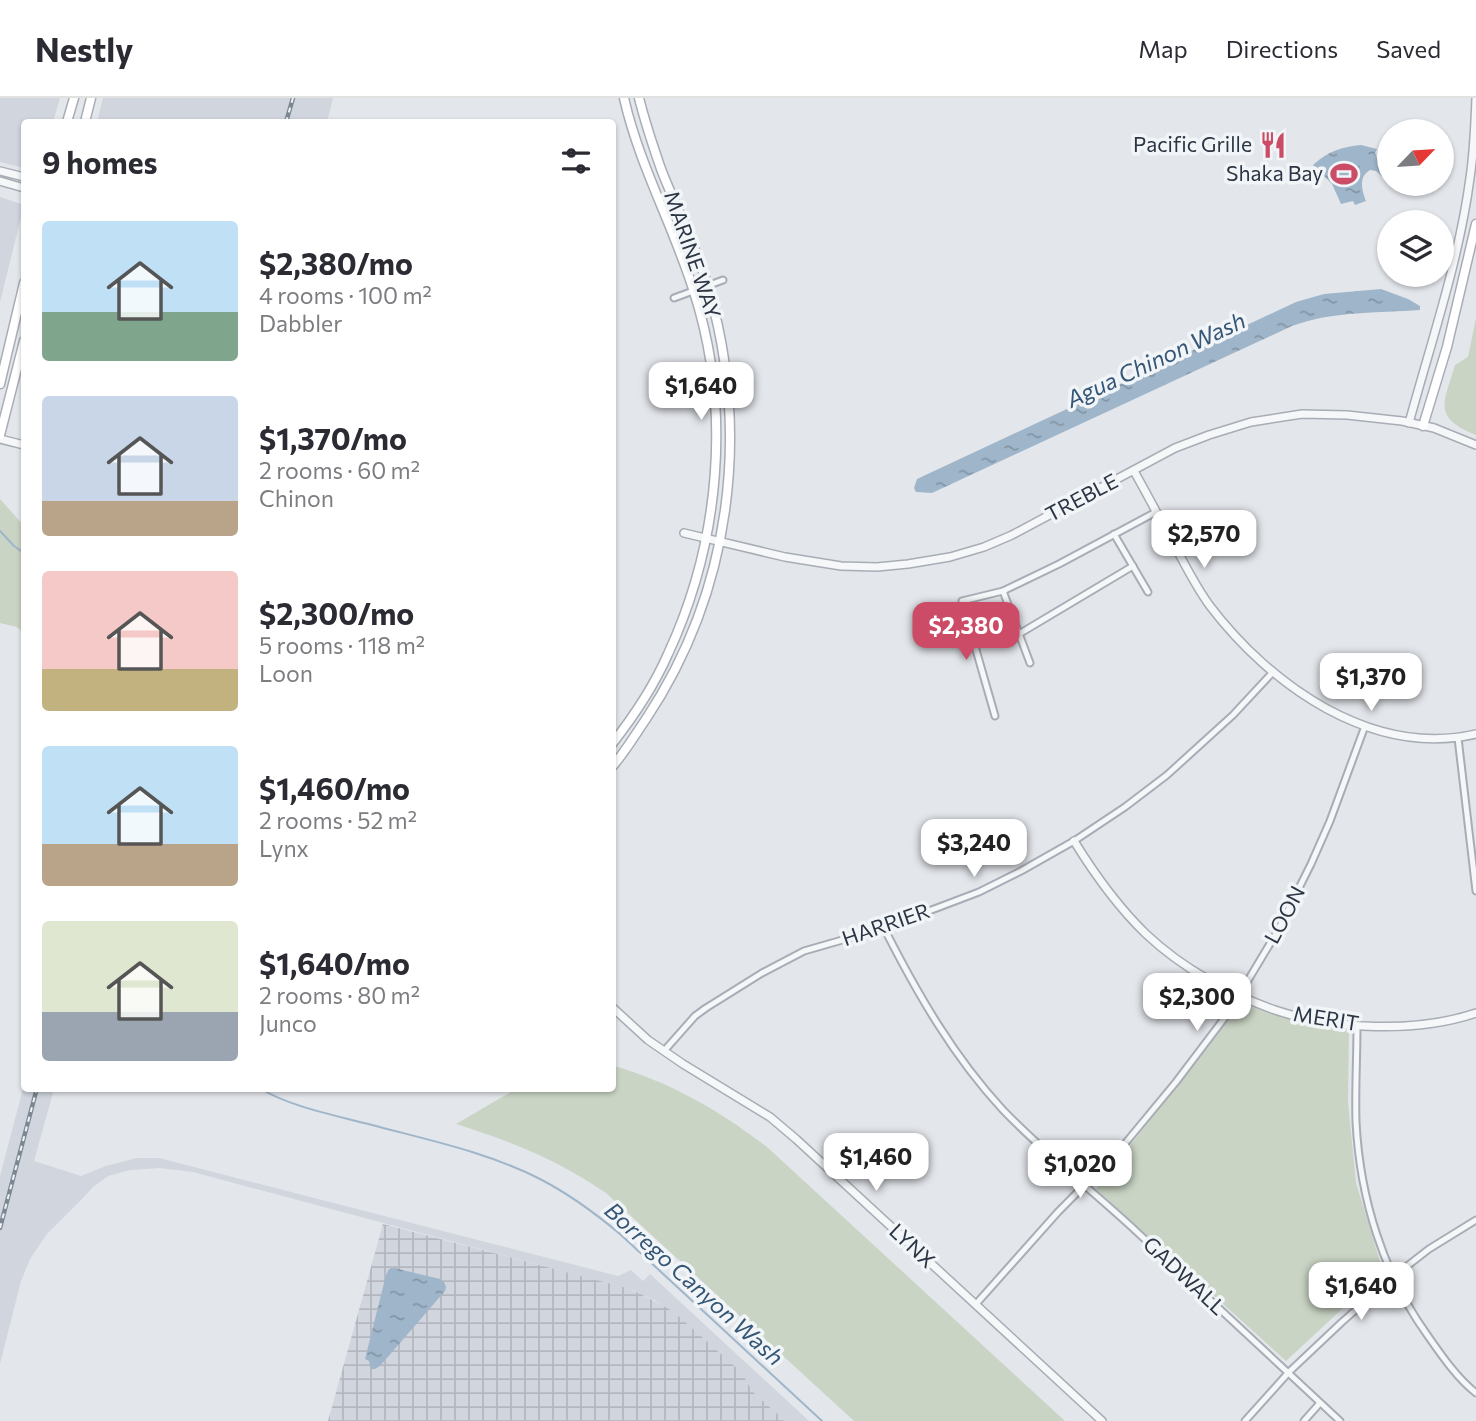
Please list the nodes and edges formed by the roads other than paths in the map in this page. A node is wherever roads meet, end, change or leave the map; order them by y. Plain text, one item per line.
1 (74, 98) edge
2 (91, 98) edge
3 (624, 98) edge
4 (639, 98) edge
5 (1476, 98) edge
6 (68, 119) edge
7 (86, 119) edge
8 (0, 171) edge
9 (21, 176) edge
10 (0, 181) edge
11 (21, 187) edge
12 (1476, 224) edge
13 (723, 281) dead end
14 (707, 286) junction
15 (694, 291) junction
16 (21, 296) edge
17 (674, 298) dead end
18 (21, 353) edge
19 (0, 384) edge
20 (1409, 423) junction
21 (1423, 426) junction
22 (0, 437) edge
23 (21, 444) edge
24 (1476, 445) edge
25 (1134, 471) junction
26 (1156, 512) junction
27 (684, 533) dead end
28 (1114, 534) junction
29 (706, 538) junction
30 (720, 542) junction
31 (1133, 566) junction
32 (1003, 591) junction
33 (1148, 592) dead end
34 (1019, 634) junction
35 (1030, 663) dead end
36 (1273, 672) junction
37 (995, 716) dead end
38 (1365, 726) junction
39 (1476, 734) edge
40 (1458, 738) junction
41 (616, 739) edge
42 (616, 763) edge
43 (1074, 841) junction
44 (1476, 891) edge
45 (884, 928) junction
46 (1239, 995) junction
47 (616, 1011) edge
48 (1476, 1013) edge
49 (1357, 1026) junction
50 (664, 1051) junction
51 (1084, 1185) junction
52 (1476, 1220) edge
53 (1393, 1277) junction
54 (976, 1304) junction
55 (1289, 1373) junction
56 (1476, 1393) edge
57 (1320, 1403) junction
58 (1102, 1421) edge
59 (1244, 1421) edge
60 (1304, 1421) edge
61 (1339, 1421) edge

1 - 6 main road
2 - 7 main road
3 - 15 main road, MARINE WAY
4 - 14 main road, MARINE WAY
5 - 20 street
8 - 9 street
10 - 11 street
12 - 21 main road
13 - 14 street
14 - 15 street
14 - 30 main road, MARINE WAY
15 - 17 street
15 - 29 main road, MARINE WAY
16 - 19 main road
18 - 22 main road
20 - 21 street, TREBLE
20 - 25 street, TREBLE
21 - 24 street, TREBLE
22 - 23 street
25 - 26 street
25 - 30 street, TREBLE
26 - 28 street
26 - 36 street
27 - 29 street, TREBLE
28 - 31 street
28 - 32 street
29 - 30 street, TREBLE
29 - 41 main road, MARINE WAY
30 - 42 main road, MARINE WAY
31 - 33 street
31 - 34 street
32 - 34 street
32 - 37 street
34 - 35 street
36 - 38 street
36 - 43 street, HARRIER
38 - 40 street
38 - 46 street, LOON
39 - 40 street
40 - 44 street
43 - 45 street, HARRIER
43 - 46 street, MERIT
45 - 50 street, HARRIER
45 - 51 street, GADWALL
46 - 49 street, MERIT
46 - 51 street, LOON
47 - 50 street, LYNX
48 - 49 street, MERIT
49 - 53 street
50 - 54 street, LYNX
51 - 54 street, LOON
51 - 55 street, GADWALL
52 - 53 street
53 - 55 street
53 - 56 street
54 - 58 street, LYNX
55 - 57 street, GADWALL
55 - 59 street
57 - 60 street
57 - 61 street, GADWALL

